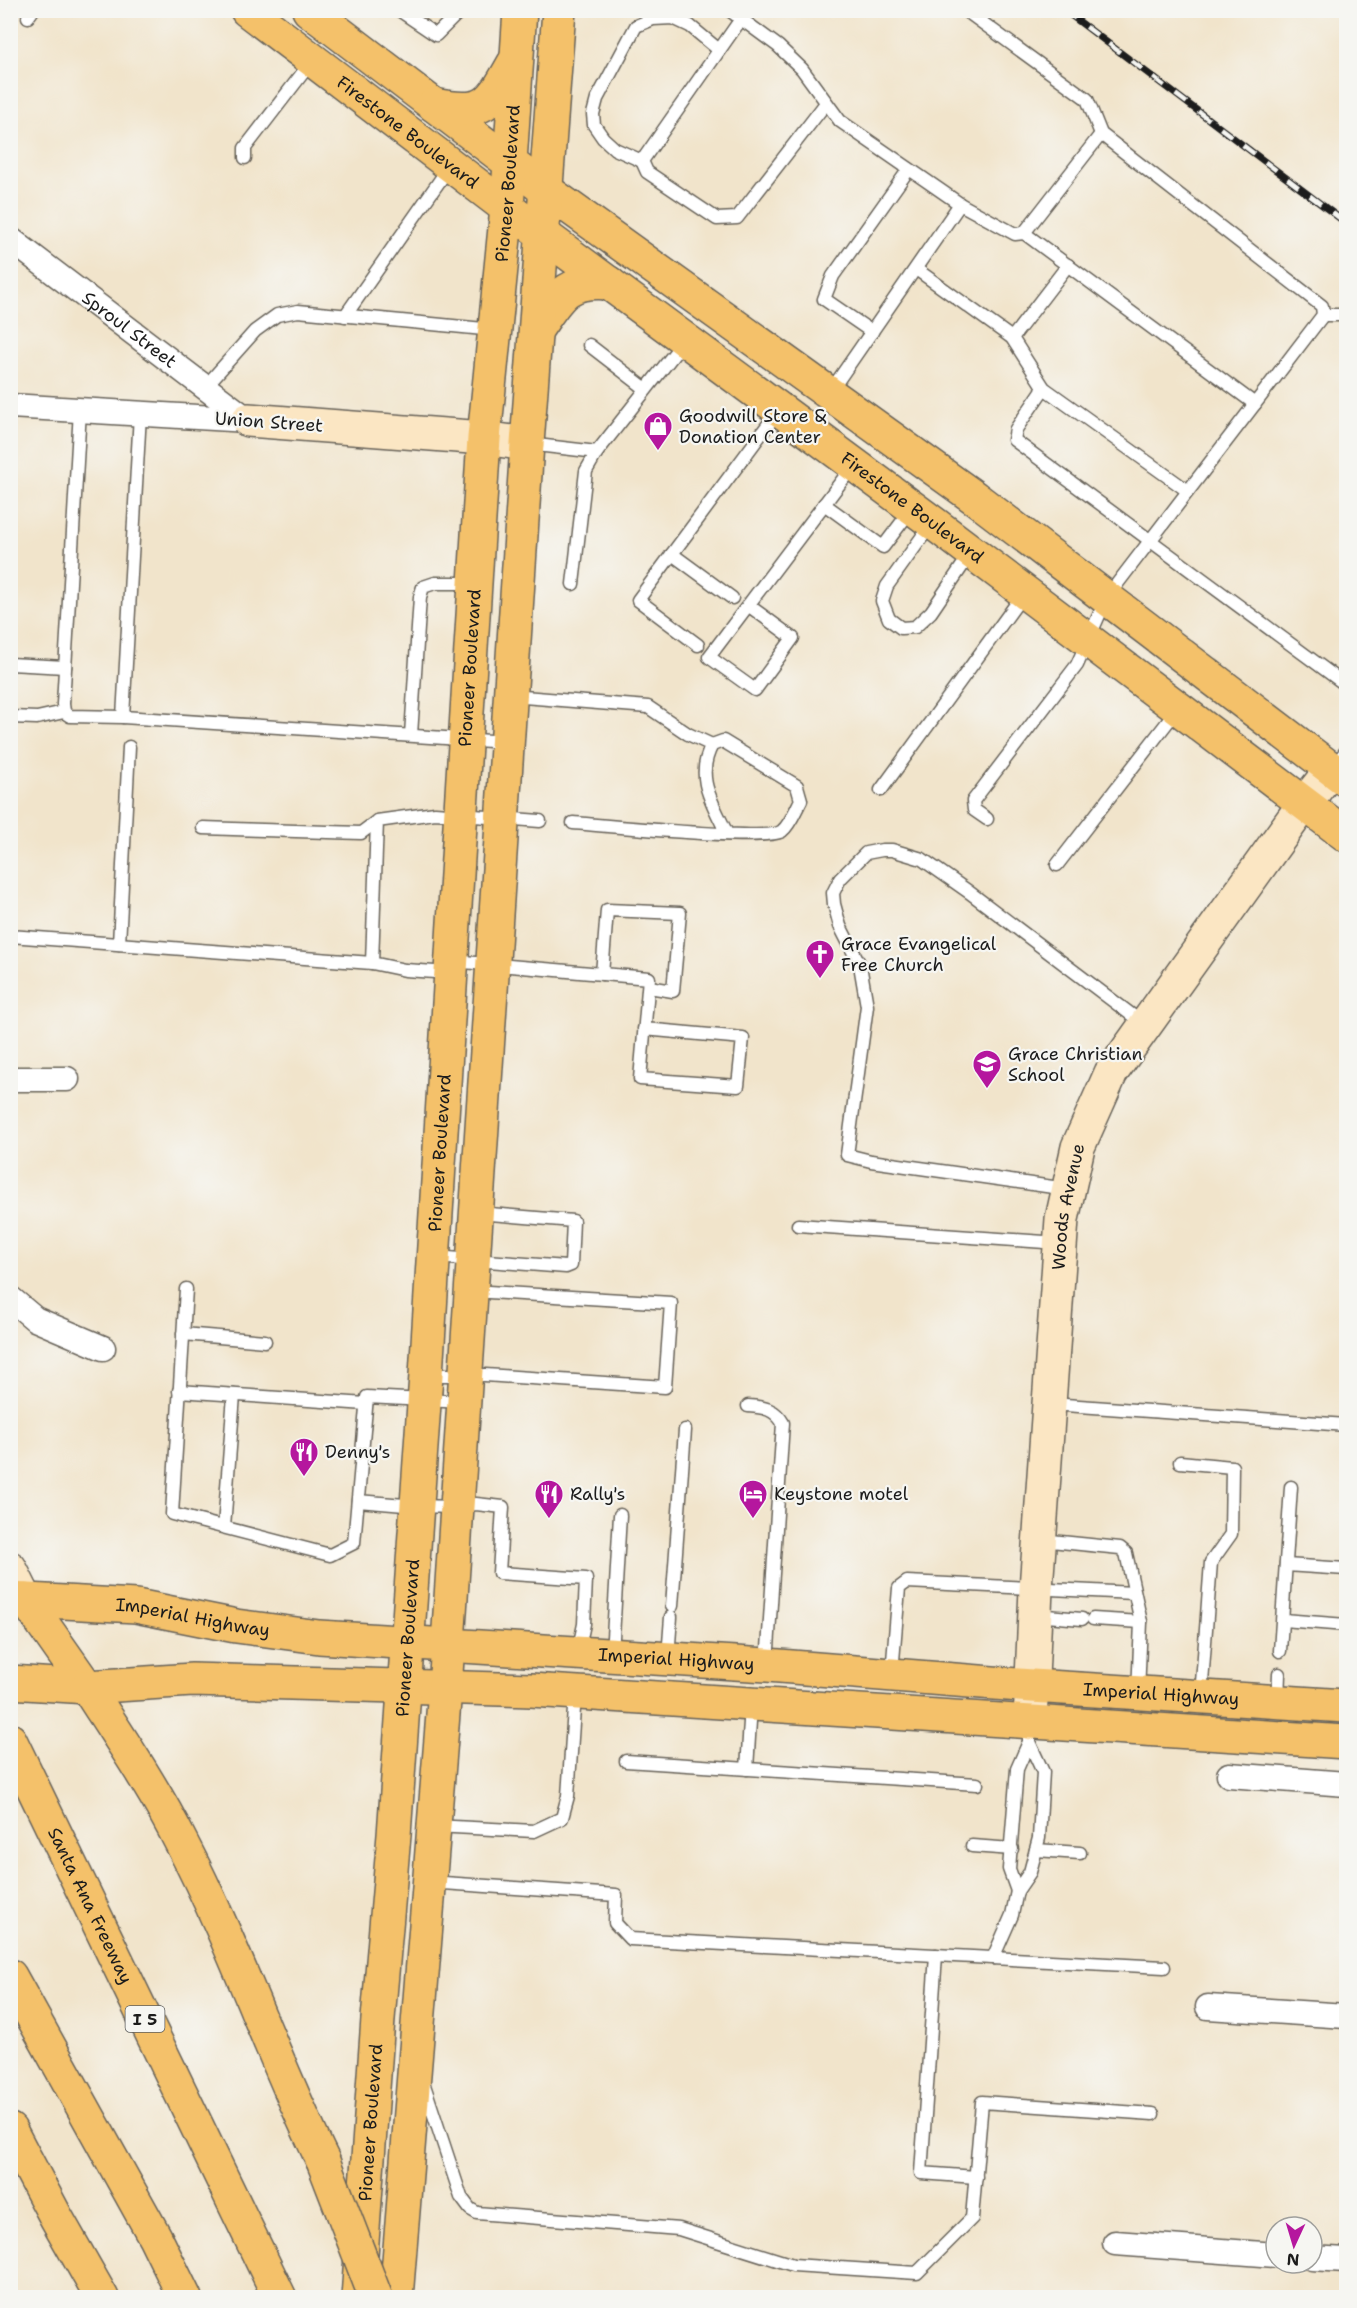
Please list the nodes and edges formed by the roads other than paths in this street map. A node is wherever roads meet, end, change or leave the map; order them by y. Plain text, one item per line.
1 (248, 10) edge
2 (399, 10) edge
3 (461, 10) edge
4 (520, 10) edge
5 (559, 10) edge
6 (729, 10) edge
7 (965, 10) edge
8 (316, 13) edge
9 (741, 19) junction
10 (719, 50) junction
11 (517, 59) junction
12 (313, 60) junction
13 (826, 103) junction
14 (434, 105) junction
15 (1101, 134) junction
16 (245, 158) dead end
17 (509, 161) junction
18 (642, 161) junction
19 (451, 165) junction
20 (909, 169) junction
21 (547, 191) junction
22 (960, 204) junction
23 (507, 208) junction
24 (1024, 232) junction
25 (543, 234) junction
26 (10, 239) edge
27 (1068, 265) junction
28 (916, 269) junction
29 (609, 283) junction
30 (1323, 315) junction
31 (345, 316) junction
32 (1347, 317) edge
33 (495, 330) junction
34 (536, 330) junction
35 (872, 332) junction
36 (1012, 338) junction
37 (686, 339) junction
38 (589, 345) dead end
39 (205, 387) junction
40 (1044, 388) junction
41 (646, 389) junction
42 (829, 393) junction
43 (1255, 404) junction
44 (10, 406) edge
45 (780, 409) junction
46 (80, 410) junction
47 (140, 414) junction
48 (248, 420) junction
49 (484, 438) junction
50 (527, 444) junction
51 (597, 452) junction
52 (855, 464) junction
53 (1188, 490) junction
54 (825, 504) junction
55 (923, 515) junction
56 (1150, 540) junction
57 (972, 552) junction
58 (672, 554) junction
59 (476, 583) junction
60 (573, 584) dead end
61 (1025, 591) junction
62 (732, 597) dead end
63 (1107, 597) junction
64 (748, 605) junction
65 (1087, 638) junction
66 (698, 645) dead end
67 (10, 664) edge
68 (65, 667) junction
69 (1347, 685) edge
70 (511, 696) junction
71 (1178, 709) junction
72 (64, 712) junction
73 (10, 717) edge
74 (123, 717) junction
75 (411, 735) junction
76 (466, 739) junction
77 (508, 742) junction
78 (712, 745) junction
79 (129, 747) dead end
80 (1342, 767) edge
81 (881, 790) dead end
82 (1304, 804) junction
83 (460, 815) junction
84 (503, 819) junction
85 (987, 819) dead end
86 (377, 821) junction
87 (540, 821) dead end
88 (573, 823) dead end
89 (203, 828) dead end
90 (727, 834) junction
91 (1347, 835) edge
92 (1057, 866) dead end
93 (10, 936) edge
94 (118, 944) junction
95 (372, 963) junction
96 (493, 964) junction
97 (451, 967) junction
98 (602, 974) junction
99 (649, 987) junction
100 (1146, 1025) junction
101 (644, 1029) junction
102 (10, 1079) edge
103 (67, 1079) dead end
104 (1069, 1189) junction
105 (476, 1213) junction
106 (798, 1225) dead end
107 (1060, 1243) junction
108 (433, 1257) junction
109 (472, 1276) junction
110 (186, 1289) dead end
111 (10, 1298) edge
112 (183, 1334) junction
113 (265, 1341) dead end
114 (103, 1348) dead end
115 (425, 1387) junction
116 (464, 1389) junction
117 (180, 1391) junction
118 (234, 1395) junction
119 (366, 1404) junction
120 (1050, 1404) junction
121 (748, 1406) dead end
122 (1347, 1425) edge
123 (685, 1430) dead end
124 (1180, 1462) dead end
125 (1291, 1487) dead end
126 (358, 1501) junction
127 (416, 1506) junction
128 (456, 1507) junction
129 (620, 1515) dead end
130 (224, 1527) junction
131 (1040, 1540) junction
132 (1286, 1565) junction
133 (10, 1568) edge
134 (1347, 1569) edge
135 (1134, 1593) junction
136 (18, 1600) edge
137 (1036, 1602) junction
138 (1283, 1620) junction
139 (1141, 1622) junction
140 (1347, 1625) edge
141 (407, 1642) junction
142 (447, 1644) junction
143 (1280, 1651) dead end
144 (578, 1653) junction
145 (612, 1655) junction
146 (668, 1659) junction
147 (767, 1665) junction
148 (892, 1674) junction
149 (10, 1682) edge
150 (1032, 1686) junction
151 (87, 1687) junction
152 (404, 1688) junction
153 (445, 1689) junction
154 (575, 1693) junction
155 (1138, 1693) junction
156 (1201, 1697) junction
157 (751, 1705) junction
158 (1347, 1706) edge
159 (1029, 1732) junction
160 (10, 1740) edge
161 (1347, 1742) edge
162 (626, 1761) dead end
163 (747, 1769) junction
164 (1229, 1775) dead end
165 (977, 1784) dead end
166 (1347, 1784) edge
167 (433, 1826) junction
168 (972, 1846) dead end
169 (1012, 1849) junction
170 (1036, 1850) junction
171 (1080, 1853) dead end
172 (429, 1882) junction
173 (1017, 1890) junction
174 (936, 1955) junction
175 (993, 1958) junction
176 (1164, 1967) dead end
177 (10, 1976) edge
178 (1208, 2007) dead end
179 (1347, 2016) edge
180 (415, 2059) junction
181 (1153, 2114) dead end
182 (10, 2130) edge
183 (976, 2176) junction
184 (1115, 2243) dead end
185 (1264, 2254) edge
186 (1324, 2259) edge
187 (1347, 2260) edge
188 (102, 2298) edge
189 (185, 2298) edge
190 (280, 2298) edge
191 (358, 2298) edge
192 (376, 2298) edge
193 (396, 2298) edge

1 - 12 main road, Firestone Boulevard
2 - 3 lane
4 - 11 main road, Pioneer Boulevard
5 - 21 main road
6 - 9 lane
7 - 15 lane
8 - 14 main road, Firestone Boulevard
9 - 10 lane
9 - 13 lane
10 - 18 lane
10 - 18 lane
11 - 14 main road
11 - 17 main road, Pioneer Boulevard
12 - 16 lane
12 - 19 main road, Firestone Boulevard
13 - 18 lane
13 - 20 lane
14 - 17 main road, Firestone Boulevard
15 - 24 lane
15 - 30 lane
17 - 21 main road, Firestone Boulevard
17 - 23 main road, Pioneer Boulevard
19 - 23 main road, Firestone Boulevard
19 - 31 lane
20 - 22 lane
20 - 35 lane
21 - 25 main road
21 - 42 main road, Firestone Boulevard
22 - 24 lane
22 - 28 lane
23 - 25 main road, Firestone Boulevard
23 - 33 main road, Pioneer Boulevard
24 - 27 lane
25 - 29 main road, Firestone Boulevard
25 - 34 main road
26 - 39 street, Sproul Street
27 - 36 lane
27 - 43 lane
28 - 35 lane
28 - 36 lane
29 - 34 main road
29 - 37 main road, Firestone Boulevard
30 - 32 lane
30 - 43 lane
31 - 33 lane
31 - 39 lane
33 - 49 main road, Pioneer Boulevard
34 - 50 main road
35 - 42 lane
36 - 40 lane
37 - 41 lane
37 - 45 main road, Firestone Boulevard
38 - 41 lane
39 - 48 street, Sproul Street
40 - 53 lane
40 - 56 lane
41 - 51 lane
42 - 63 main road, Firestone Boulevard
43 - 53 lane
44 - 46 street, Union Street
45 - 52 main road, Firestone Boulevard
45 - 58 lane
46 - 47 street, Union Street
46 - 68 lane
47 - 48 street, Union Street
47 - 74 lane
48 - 49 street, Union Street
49 - 50 street, Union Street
49 - 59 main road, Pioneer Boulevard
50 - 51 lane
50 - 70 main road
51 - 60 lane
52 - 54 lane
52 - 55 main road, Firestone Boulevard
53 - 56 lane
54 - 55 lane
54 - 64 lane
55 - 57 main road, Firestone Boulevard
55 - 57 lane
56 - 63 lane
56 - 69 lane
57 - 61 main road, Firestone Boulevard
58 - 62 lane
58 - 66 lane
59 - 75 lane
59 - 76 main road, Pioneer Boulevard
61 - 65 main road, Firestone Boulevard
61 - 81 lane
63 - 65 lane
63 - 80 main road, Firestone Boulevard
64 - 64 lane
65 - 71 main road, Firestone Boulevard
65 - 85 lane
67 - 68 lane
68 - 72 lane
70 - 77 main road
70 - 78 lane
71 - 82 main road, Firestone Boulevard
71 - 92 lane
72 - 73 lane
72 - 74 lane
74 - 75 lane
75 - 76 lane
76 - 77 lane
76 - 83 main road, Pioneer Boulevard
77 - 84 main road
78 - 90 lane
78 - 90 lane
79 - 94 lane
80 - 82 street, Woods Avenue
82 - 91 main road, Firestone Boulevard
82 - 100 street, Woods Avenue
83 - 84 lane
83 - 86 lane
83 - 97 main road, Pioneer Boulevard
84 - 87 lane
84 - 96 main road
86 - 89 lane
86 - 95 lane
88 - 90 lane
93 - 94 lane
94 - 95 lane
95 - 97 lane
96 - 97 lane
96 - 98 lane
96 - 105 main road
97 - 108 main road, Pioneer Boulevard
98 - 99 lane
98 - 99 lane
99 - 101 lane
100 - 104 street, Woods Avenue
100 - 104 lane
101 - 101 lane
102 - 103 street
104 - 107 street, Woods Avenue
105 - 109 main road
105 - 109 lane
106 - 107 lane
107 - 120 street, Woods Avenue
108 - 109 lane
108 - 115 main road, Pioneer Boulevard
109 - 116 main road
109 - 116 lane
110 - 112 lane
111 - 114 street
112 - 113 lane
112 - 117 lane
115 - 116 lane
115 - 116 lane
115 - 119 lane
115 - 127 main road, Pioneer Boulevard
116 - 128 main road
117 - 118 lane
117 - 130 lane
118 - 119 lane
118 - 130 lane
119 - 126 lane
120 - 122 lane
120 - 131 street, Woods Avenue
121 - 147 lane
123 - 146 lane
124 - 156 lane
125 - 132 lane
126 - 127 lane
126 - 130 lane
127 - 128 lane
127 - 141 main road, Pioneer Boulevard
128 - 142 main road
128 - 144 lane
129 - 145 lane
131 - 135 lane
131 - 137 street, Woods Avenue
132 - 134 lane
132 - 138 lane
133 - 136 street
135 - 137 lane
135 - 139 lane
136 - 141 main road, Imperial Highway
136 - 151 main road
137 - 139 lane
137 - 148 lane
137 - 150 street, Woods Avenue
138 - 140 lane
138 - 143 lane
139 - 155 lane
141 - 142 main road, Imperial Highway
141 - 152 main road, Pioneer Boulevard
142 - 144 main road, Imperial Highway
142 - 153 main road
144 - 145 main road, Imperial Highway
145 - 146 main road, Imperial Highway
146 - 147 main road, Imperial Highway
147 - 148 main road, Imperial Highway
148 - 150 main road, Imperial Highway
149 - 151 main road, Imperial Highway
150 - 155 main road, Imperial Highway
150 - 159 street, Woods Avenue
151 - 152 main road, Imperial Highway
151 - 192 main road, bridge
152 - 153 main road, Imperial Highway
152 - 191 main road, Pioneer Boulevard
153 - 154 main road, Imperial Highway
153 - 167 main road
154 - 157 main road, Imperial Highway
154 - 167 lane
155 - 156 main road, Imperial Highway
156 - 158 main road, Imperial Highway
157 - 159 main road, Imperial Highway
157 - 163 lane
159 - 161 main road, Imperial Highway
159 - 169 lane
159 - 170 lane
160 - 190 main road, Santa Ana Freeway / I 5
162 - 163 lane
163 - 165 lane
164 - 166 street
167 - 172 main road
168 - 169 lane
169 - 173 lane
170 - 171 lane
170 - 173 lane
172 - 174 lane
172 - 180 main road
173 - 175 lane
174 - 175 lane
174 - 183 lane
175 - 176 lane
177 - 189 main road
178 - 179 street
180 - 183 lane
180 - 193 main road
181 - 183 lane
182 - 188 main road
184 - 185 street
186 - 187 street

